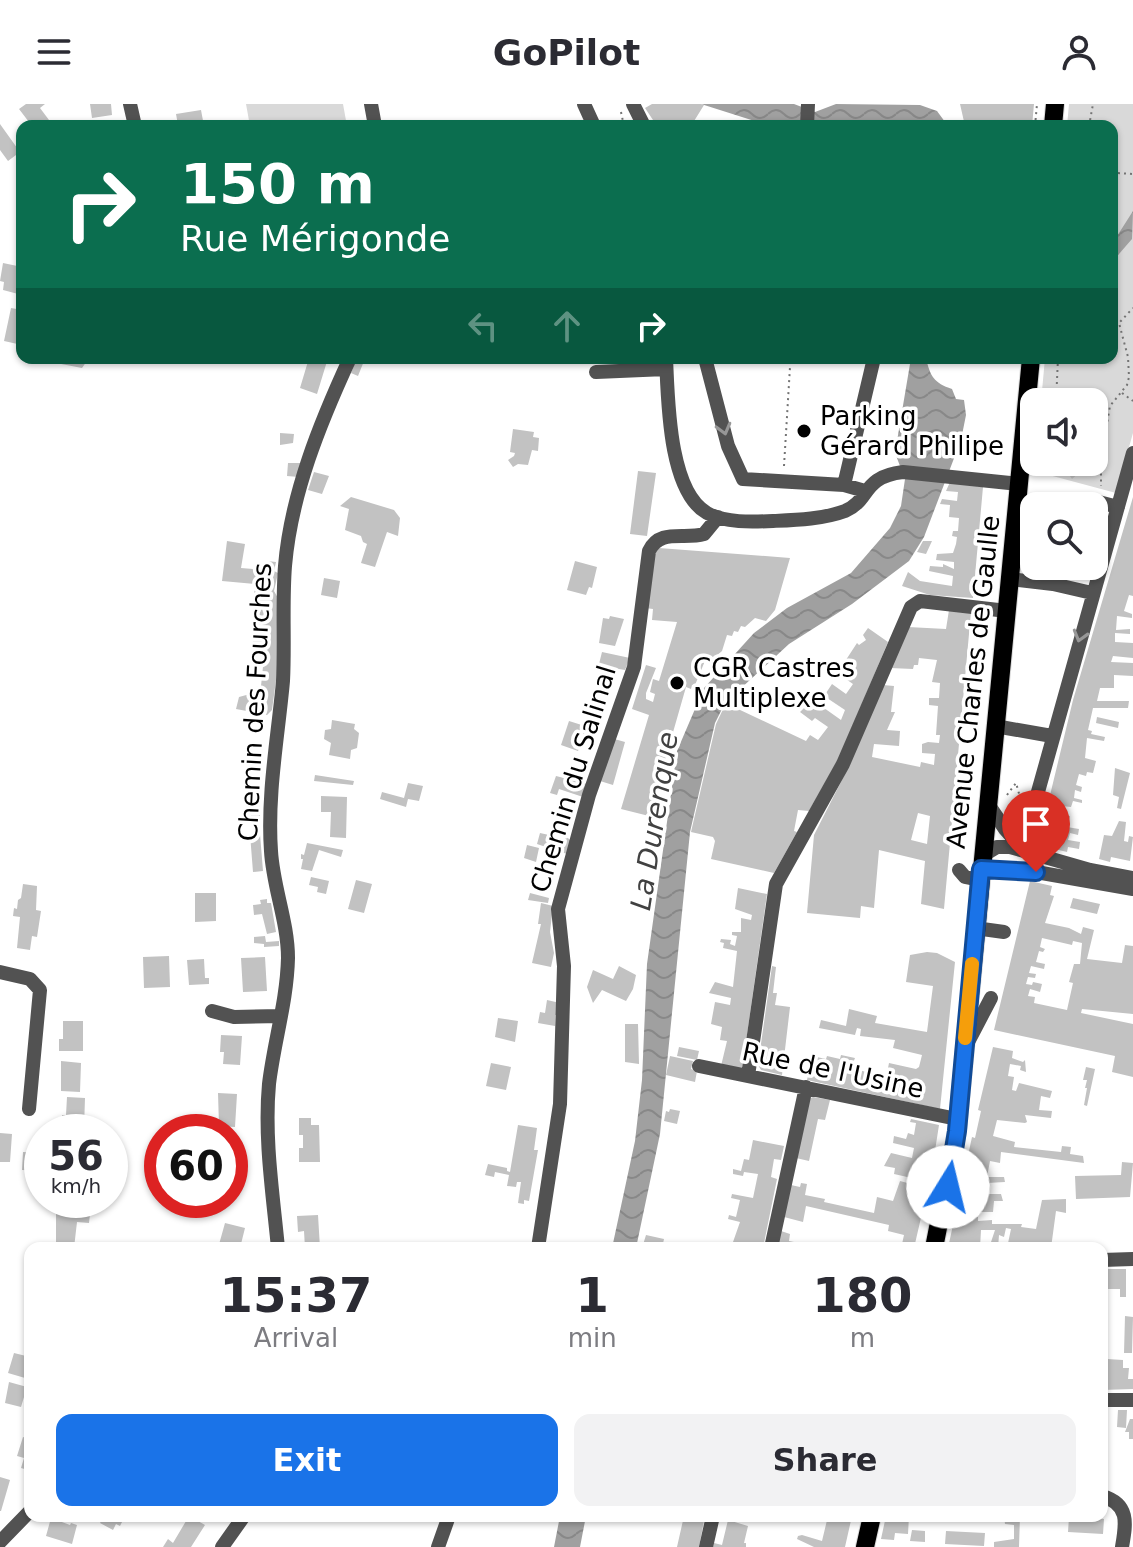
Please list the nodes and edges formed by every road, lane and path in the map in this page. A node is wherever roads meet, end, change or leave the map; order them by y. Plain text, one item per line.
1 (1133, 308) edge
2 (1119, 323) joint
3 (347, 364) edge
4 (658, 364) edge
5 (666, 364) edge
6 (707, 364) edge
7 (873, 364) edge
8 (1030, 364) edge
9 (1058, 364) edge
10 (790, 367) dead end
11 (596, 372) dead end
12 (1057, 388) edge
13 (1122, 392) junction
14 (1133, 401) edge
15 (1108, 418) edge
16 (1133, 453) edge
17 (1103, 476) edge
18 (783, 482) junction
19 (1019, 484) junction
20 (844, 485) junction
21 (1101, 489) dead end
22 (865, 491) junction
23 (1108, 504) edge
24 (1118, 507) junction
25 (718, 517) junction
26 (1010, 579) junction
27 (1092, 593) junction
28 (1007, 611) junction
29 (995, 726) junction
30 (1052, 736) junction
31 (1020, 798) dead end
32 (996, 803) junction
33 (1017, 847) junction
34 (981, 868) junction
35 (959, 870) dead end
36 (1133, 878) edge
37 (1133, 889) edge
38 (975, 928) junction
39 (1004, 932) dead end
40 (0, 972) edge
41 (991, 998) dead end
42 (212, 1011) dead end
43 (281, 1016) junction
44 (963, 1051) junction
45 (699, 1066) dead end
46 (748, 1076) junction
47 (806, 1087) junction
48 (29, 1109) dead end
49 (957, 1119) junction
50 (278, 1242) edge
51 (539, 1242) edge
52 (772, 1242) edge
53 (935, 1242) edge
54 (1133, 1259) edge
55 (1108, 1260) edge
56 (1108, 1400) edge
57 (1133, 1400) edge
58 (1108, 1498) edge
59 (24, 1517) edge
60 (240, 1522) edge
61 (447, 1522) edge
62 (712, 1522) edge
63 (871, 1522) edge
64 (0, 1542) edge
65 (222, 1547) edge
66 (438, 1547) edge
67 (706, 1547) edge
68 (865, 1547) edge
69 (1122, 1547) edge

1 - 2 path
2 - 13 path
3 - 43 street, Chemin des Fourches
4 - 11 street
5 - 25 street
6 -> 18 street
7 - 20 street
8 - 19 main road, Avenue Charles de Gaulle
9 - 12 path
10 - 18 path
13 - 14 path
13 - 15 path
16 - 24 street
17 - 21 path
18 - 20 street
19 - 22 street
19 - 26 main road, Avenue Charles de Gaulle
20 - 22 street
22 - 25 street
23 - 24 street
24 - 27 street
25 - 51 street, Chemin du Salinal
26 - 27 street
26 - 28 main road, Avenue Charles de Gaulle
27 -> 30 street
28 - 29 main road, Avenue Charles de Gaulle
28 - 46 street
29 - 30 street
29 - 32 main road, Avenue Charles de Gaulle
30 - 33 street
31 - 32 path
32 - 33 street
32 - 34 main road, Avenue Charles de Gaulle
33 - 34 street
33 - 36 street
34 - 35 street
34 - 37 street
34 - 38 main road, Avenue Charles de Gaulle
38 - 39 street
38 - 44 main road, Avenue Charles de Gaulle
40 - 48 street
41 - 44 street
42 - 43 street
43 - 50 street, Chemin des Fourches
44 - 49 main road, Avenue Charles de Gaulle
45 - 46 street, Rue de l'Usine
46 - 47 street, Rue de l'Usine
47 - 49 street, Rue de l'Usine
47 - 52 street
49 - 53 main road, Avenue Charles de Gaulle
54 - 55 street
56 - 57 street
58 - 69 street
59 - 64 street
60 - 65 street
61 - 66 street
62 - 67 street
63 - 68 main road

